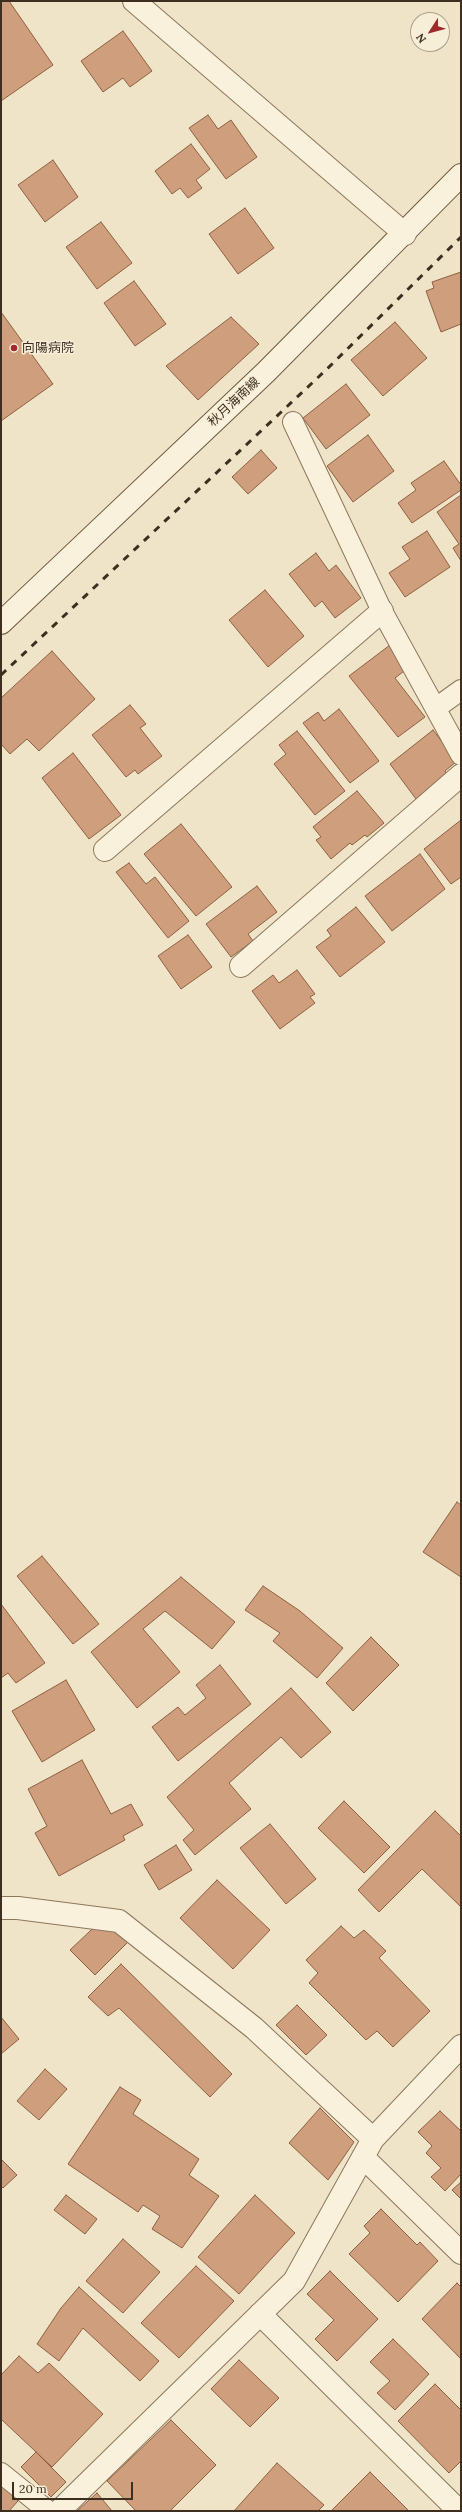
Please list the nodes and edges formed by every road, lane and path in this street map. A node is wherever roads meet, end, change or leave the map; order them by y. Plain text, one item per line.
1 (134, 1) edge
2 (461, 174) edge
3 (404, 234) junction
4 (293, 422) dead end
5 (382, 611) junction
6 (1, 623) edge
7 (461, 690) edge
8 (436, 708) junction
9 (461, 755) edge
10 (461, 776) edge
11 (105, 850) dead end
12 (241, 966) dead end
13 (1, 1908) edge
14 (461, 2046) edge
15 (368, 2148) junction
16 (461, 2253) edge
17 (260, 2314) junction
18 (1, 2473) edge
19 (48, 2511) edge
20 (60, 2511) edge
21 (459, 2511) edge

1 - 3 street
2 - 3 street, 秋月海南線
3 - 6 street, 秋月海南線
4 - 5 lane
5 - 8 lane
5 - 11 street
7 - 8 lane
8 - 9 lane
10 - 12 street
13 - 15 street
14 - 15 street
15 - 16 street
15 - 17 street
17 - 20 street
17 - 21 street
18 - 19 lane

